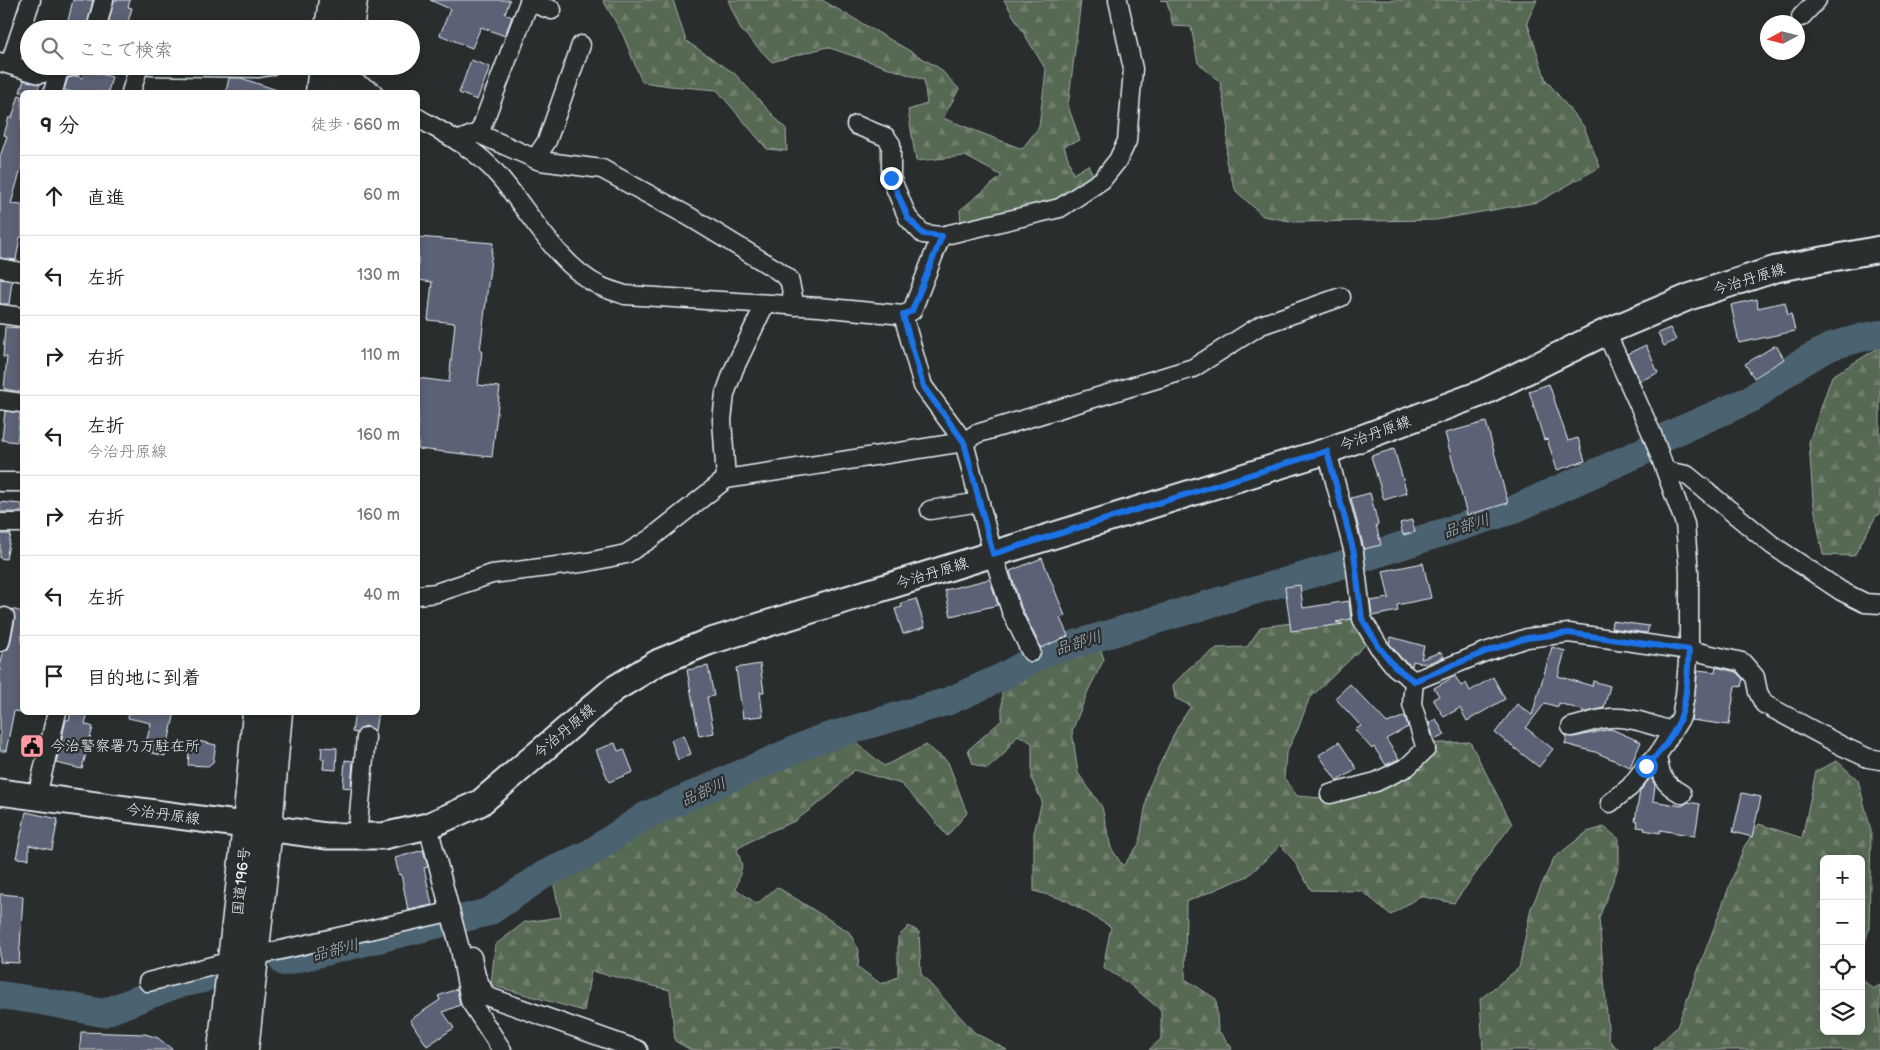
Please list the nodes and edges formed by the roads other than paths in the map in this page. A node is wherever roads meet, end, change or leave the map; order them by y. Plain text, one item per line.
1 (31, 0) edge
2 (104, 0) edge
3 (333, 0) edge
4 (353, 0) edge
5 (1118, 0) edge
6 (1817, 0) edge
7 (552, 10) dead end
8 (1803, 15) edge
9 (23, 20) edge
10 (98, 20) edge
11 (330, 20) edge
12 (350, 20) edge
13 (20, 27) edge
14 (581, 44) dead end
15 (5, 63) edge
16 (20, 68) edge
17 (63, 75) edge
18 (136, 75) edge
19 (333, 75) edge
20 (336, 75) edge
21 (54, 90) edge
22 (132, 90) edge
23 (322, 90) edge
24 (369, 90) edge
25 (420, 119) edge
26 (856, 126) dead end
27 (479, 134) junction
28 (456, 140) junction
29 (535, 159) junction
30 (942, 236) junction
31 (1880, 249) edge
32 (0, 268) edge
33 (20, 272) edge
34 (1341, 297) dead end
35 (765, 304) junction
36 (795, 306) junction
37 (0, 314) edge
38 (903, 315) junction
39 (20, 317) edge
40 (1606, 332) junction
41 (0, 400) edge
42 (20, 403) edge
43 (964, 442) junction
44 (1327, 451) junction
45 (1666, 471) junction
46 (726, 479) junction
47 (0, 482) edge
48 (20, 482) edge
49 (980, 502) junction
50 (930, 510) dead end
51 (0, 523) edge
52 (20, 523) edge
53 (993, 554) junction
54 (420, 595) edge
55 (1880, 604) edge
56 (5, 617) dead end
57 (0, 642) edge
58 (1689, 650) junction
59 (1031, 652) dead end
60 (1414, 681) junction
61 (56, 715) edge
62 (257, 715) edge
63 (277, 715) edge
64 (1572, 728) dead end
65 (1672, 731) junction
66 (366, 737) dead end
67 (1657, 756) junction
68 (1880, 760) edge
69 (0, 792) edge
70 (1330, 794) dead end
71 (1682, 794) dead end
72 (37, 796) junction
73 (1610, 802) dead end
74 (428, 826) junction
75 (258, 827) junction
76 (358, 836) junction
77 (449, 912) junction
78 (460, 949) junction
79 (244, 958) junction
80 (148, 982) dead end
81 (222, 1050) edge
82 (244, 1050) edge
83 (502, 1050) edge
84 (638, 1050) edge

1 - 9 street
2 - 10 street
3 - 11 highway
4 - 12 highway
5 - 30 street
6 - 8 street
7 - 27 street
13 - 15 street
14 - 29 street
15 - 16 street
17 - 21 street
18 - 22 street
19 - 23 highway
20 - 24 street
25 - 28 street
26 - 30 street
27 - 28 street
27 - 29 street
28 - 35 street
29 - 36 street
30 - 38 street
31 - 40 main road, 今治丹原線
32 - 33 street
34 - 43 street
35 - 36 street
35 - 46 street
36 - 38 street
37 - 39 street
38 - 43 street
40 - 44 main road, 今治丹原線
40 - 45 street
41 - 42 street
43 - 46 street
43 - 49 street
44 - 53 main road, 今治丹原線
44 - 60 street
45 - 55 street
45 - 58 street
46 - 54 street
47 - 48 street
49 - 50 street
49 - 53 street
51 - 52 street
53 - 59 street
53 - 74 main road, 今治丹原線
56 - 57 street
58 - 60 street
58 - 65 street
58 - 68 street
60 - 70 street
61 - 72 street
62 - 75 highway, 国道196号
63 - 75 highway, 国道196号
64 - 65 street
65 - 67 street
66 - 76 street
67 - 71 street
67 - 73 street
69 - 72 main road, 今治丹原線
72 - 75 main road, 今治丹原線
74 - 76 main road, 今治丹原線
74 - 77 street
75 - 76 main road, 今治丹原線
75 - 79 highway, 国道196号
77 - 78 street
77 - 79 street
78 - 83 street
78 - 84 street
79 - 80 street
79 - 81 highway, 国道196号
79 - 82 highway, 国道196号

